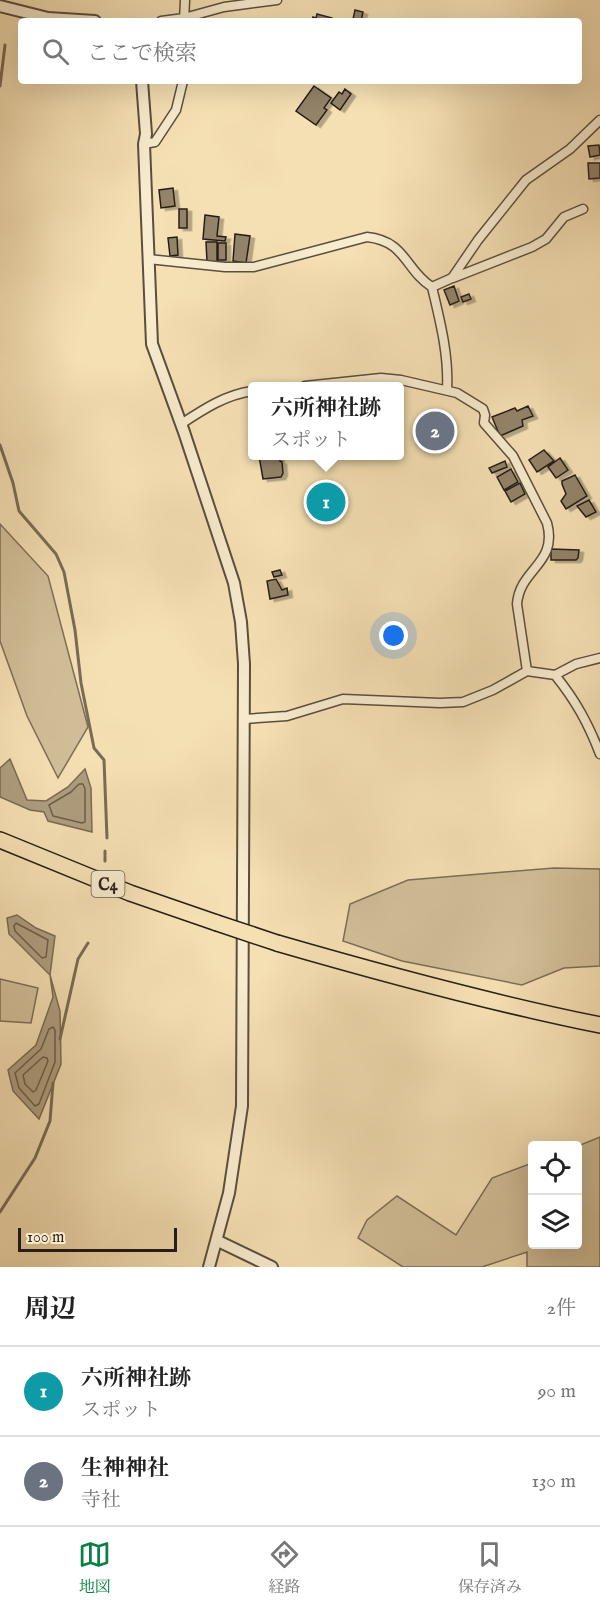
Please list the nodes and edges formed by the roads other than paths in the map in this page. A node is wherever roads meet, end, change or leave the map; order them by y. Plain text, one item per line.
1 (184, 0) edge
2 (277, 0) edge
3 (0, 6) edge
4 (48, 18) edge
5 (184, 18) edge
6 (187, 18) edge
7 (142, 84) edge
8 (182, 84) edge
9 (600, 120) edge
10 (144, 144) junction
11 (584, 209) dead end
12 (148, 259) junction
13 (452, 278) junction
14 (432, 288) junction
15 (352, 382) edge
16 (447, 390) junction
17 (248, 392) edge
18 (181, 424) junction
19 (600, 658) edge
20 (527, 672) junction
21 (555, 675) junction
22 (243, 719) junction
23 (600, 754) edge
24 (0, 840) edge
25 (437, 987) junction
26 (535, 1012) junction
27 (600, 1020) edge
28 (600, 1025) edge
29 (600, 1031) edge
30 (218, 1240) junction
31 (209, 1267) edge
32 (272, 1267) edge

1 - 5 street
2 - 6 street
3 - 4 street
7 - 10 street
8 - 10 street
9 - 13 street
10 - 12 street
11 - 13 street
12 - 14 street
12 - 18 street
13 - 14 street
14 - 16 street
15 - 16 street
16 - 20 street
17 - 18 street
18 - 22 street
19 - 21 street
20 - 21 street
20 - 22 street
21 - 23 street
22 - 30 street
24 - 25 highway, C4, bridge
25 - 26 highway, C4
25 - 27 highway, C4
26 - 28 highway, C4
26 - 29 highway
30 - 31 street
30 - 32 street

